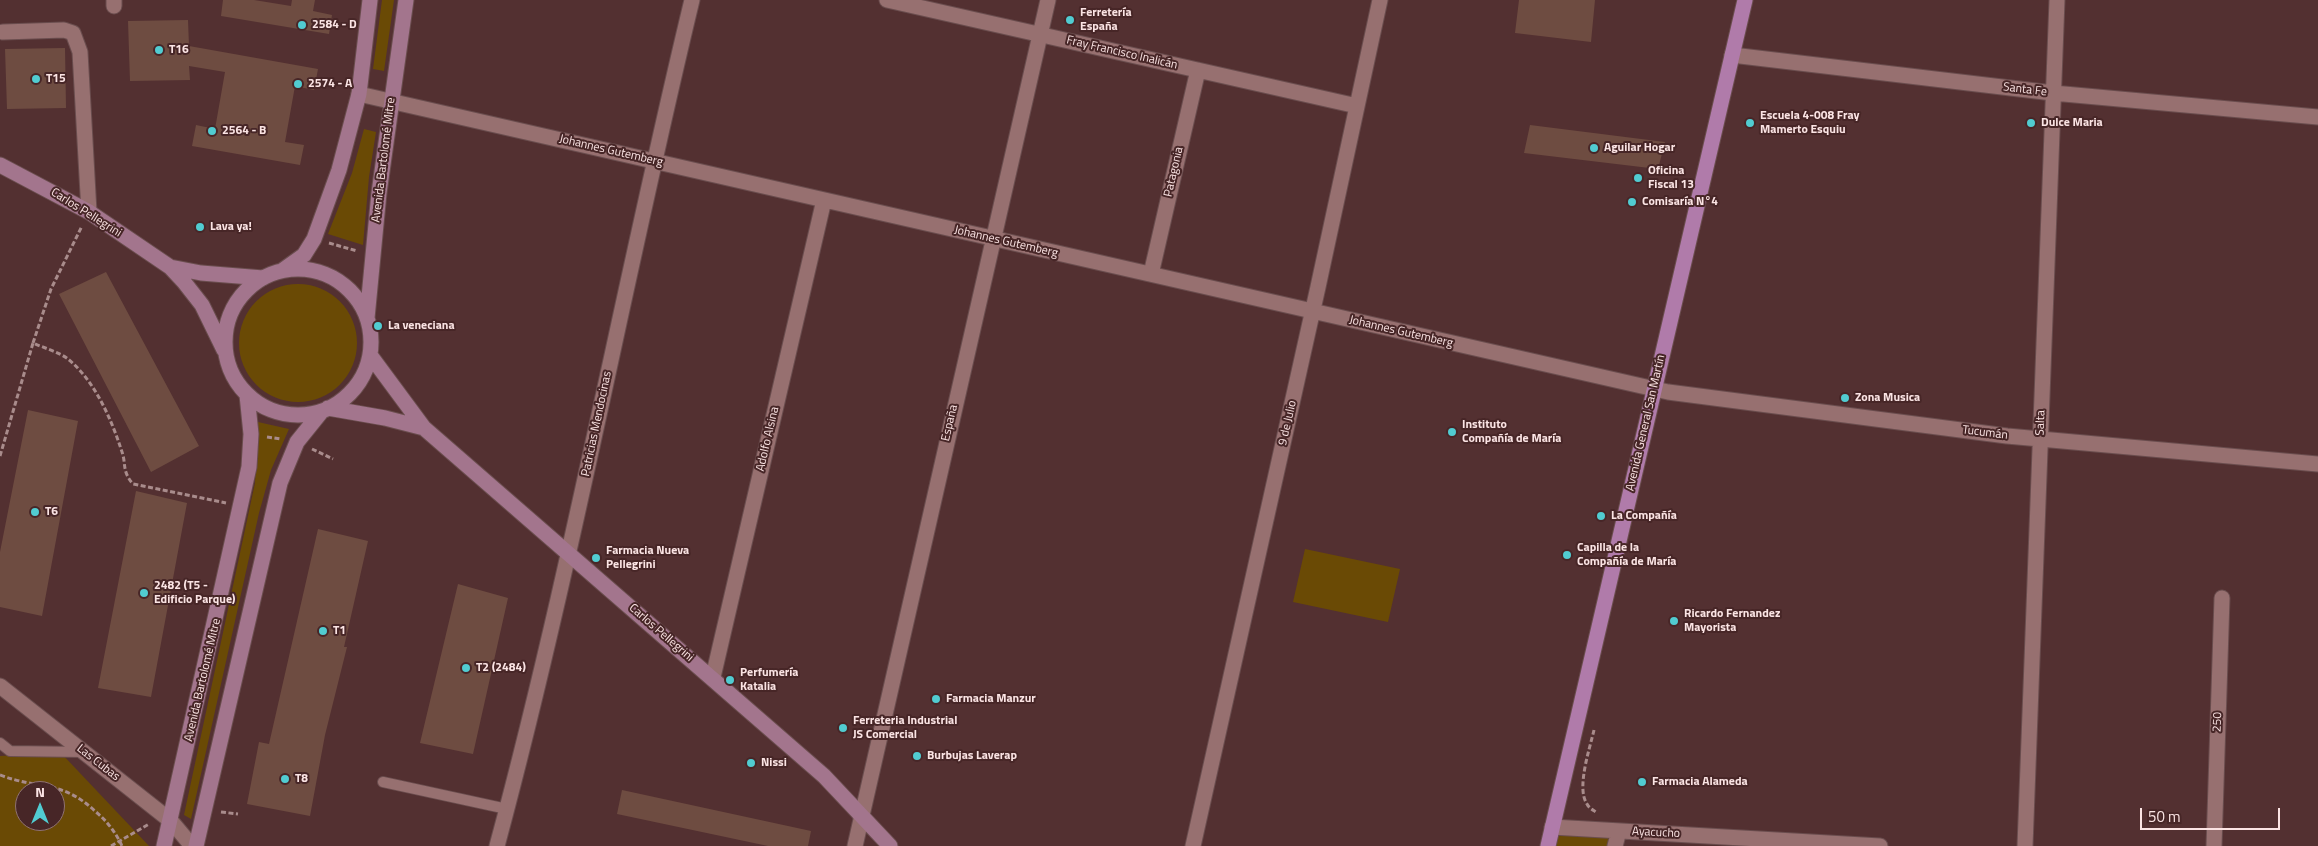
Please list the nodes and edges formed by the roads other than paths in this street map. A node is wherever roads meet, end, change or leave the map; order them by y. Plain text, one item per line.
1 (370, 0) edge
2 (406, 0) edge
3 (692, 0) edge
4 (887, 0) edge
5 (1048, 0) edge
6 (1380, 0) edge
7 (1745, 0) edge
8 (2057, 0) edge
9 (3, 32) dead end
10 (1040, 35) junction
11 (1732, 55) junction
12 (1198, 70) junction
13 (2053, 93) junction
14 (359, 94) junction
15 (391, 101) junction
16 (1357, 106) junction
17 (2318, 117) edge
18 (654, 161) junction
19 (0, 165) edge
20 (824, 200) junction
21 (88, 212) junction
22 (992, 239) junction
23 (170, 267) junction
24 (283, 271) junction
25 (1150, 274) junction
26 (263, 278) junction
27 (1312, 311) junction
28 (367, 320) junction
29 (225, 352) junction
30 (370, 355) junction
31 (1654, 389) junction
32 (247, 395) junction
33 (325, 410) junction
34 (424, 428) junction
35 (2040, 439) junction
36 (2318, 464) edge
37 (569, 554) junction
38 (2222, 598) dead end
39 (713, 677) junction
40 (0, 686) edge
41 (0, 742) edge
42 (84, 752) junction
43 (383, 782) dead end
44 (507, 810) junction
45 (862, 815) junction
46 (171, 821) junction
47 (1552, 827) junction
48 (1619, 831) junction
49 (1711, 841) edge
50 (164, 846) edge
51 (192, 846) edge
52 (196, 846) edge
53 (497, 846) edge
54 (855, 846) edge
55 (890, 846) edge
56 (1193, 846) edge
57 (1548, 846) edge
58 (1615, 846) edge
59 (1880, 846) edge
60 (2025, 846) edge
61 (2214, 846) edge

1 - 14 street
2 - 15 street, Avenida Bartolomé Mitre
3 - 18 street, Patricias Mendocinas
4 - 10 street, Fray Francisco Inalicán
5 - 10 street, España
6 - 16 street, 9 de Julio
7 - 11 main road, Avenida General San Martín
8 - 13 street, Salta
9 - 21 street
10 - 12 street, Fray Francisco Inalicán
10 - 22 street, España
11 - 13 street, Santa Fe
11 - 31 main road, Avenida General San Martín
12 - 16 street, Fray Francisco Inalicán
12 - 25 street, Patagonia
13 - 17 street, Santa Fe
13 - 35 street, Salta
14 - 15 street, Johannes Gutemberg
14 - 24 street
15 - 18 street, Johannes Gutemberg
15 - 28 street, Avenida Bartolomé Mitre
16 - 27 street, 9 de Julio
18 - 20 street, Johannes Gutemberg
18 - 37 street, Patricias Mendocinas
19 - 21 street, Carlos Pellegrini
20 - 22 street, Johannes Gutemberg
20 - 39 street, Adolfo Alsina
21 - 23 street, Carlos Pellegrini
22 - 25 street, Johannes Gutemberg
22 - 45 street, España
23 - 26 street, Carlos Pellegrini
23 - 29 street, Carlos Pellegrini
24 - 26 street
24 - 28 street
25 - 27 street, Johannes Gutemberg
26 - 29 street
27 - 31 street, Johannes Gutemberg
27 - 56 street, 9 de Julio
28 - 30 street
29 - 32 street
30 - 33 street
30 - 34 street, Carlos Pellegrini
31 - 35 street, Tucumán
31 - 47 main road, Avenida General San Martín
32 - 33 street
32 - 46 street, Avenida Bartolomé Mitre
33 - 34 street, Carlos Pellegrini
33 - 52 street
34 - 37 street, Carlos Pellegrini
35 - 36 street, Tucumán
35 - 60 street, Salta
37 - 39 street, Carlos Pellegrini
37 - 44 street, Patricias Mendocinas
38 - 61 street, 250
39 - 45 street, Carlos Pellegrini
40 - 42 street, Las Cubas
41 - 42 lane
42 - 46 street, Las Cubas
43 - 44 lane
44 - 53 street, Patricias Mendocinas
45 - 54 street, España
45 - 55 street, Carlos Pellegrini
46 - 50 street, Avenida Bartolomé Mitre
46 - 51 street, Las Cubas
47 - 48 street, Ayacucho
47 - 57 main road, Avenida General San Martín
48 - 49 street, Ayacucho
48 - 58 street
49 - 59 street, Ayacucho

